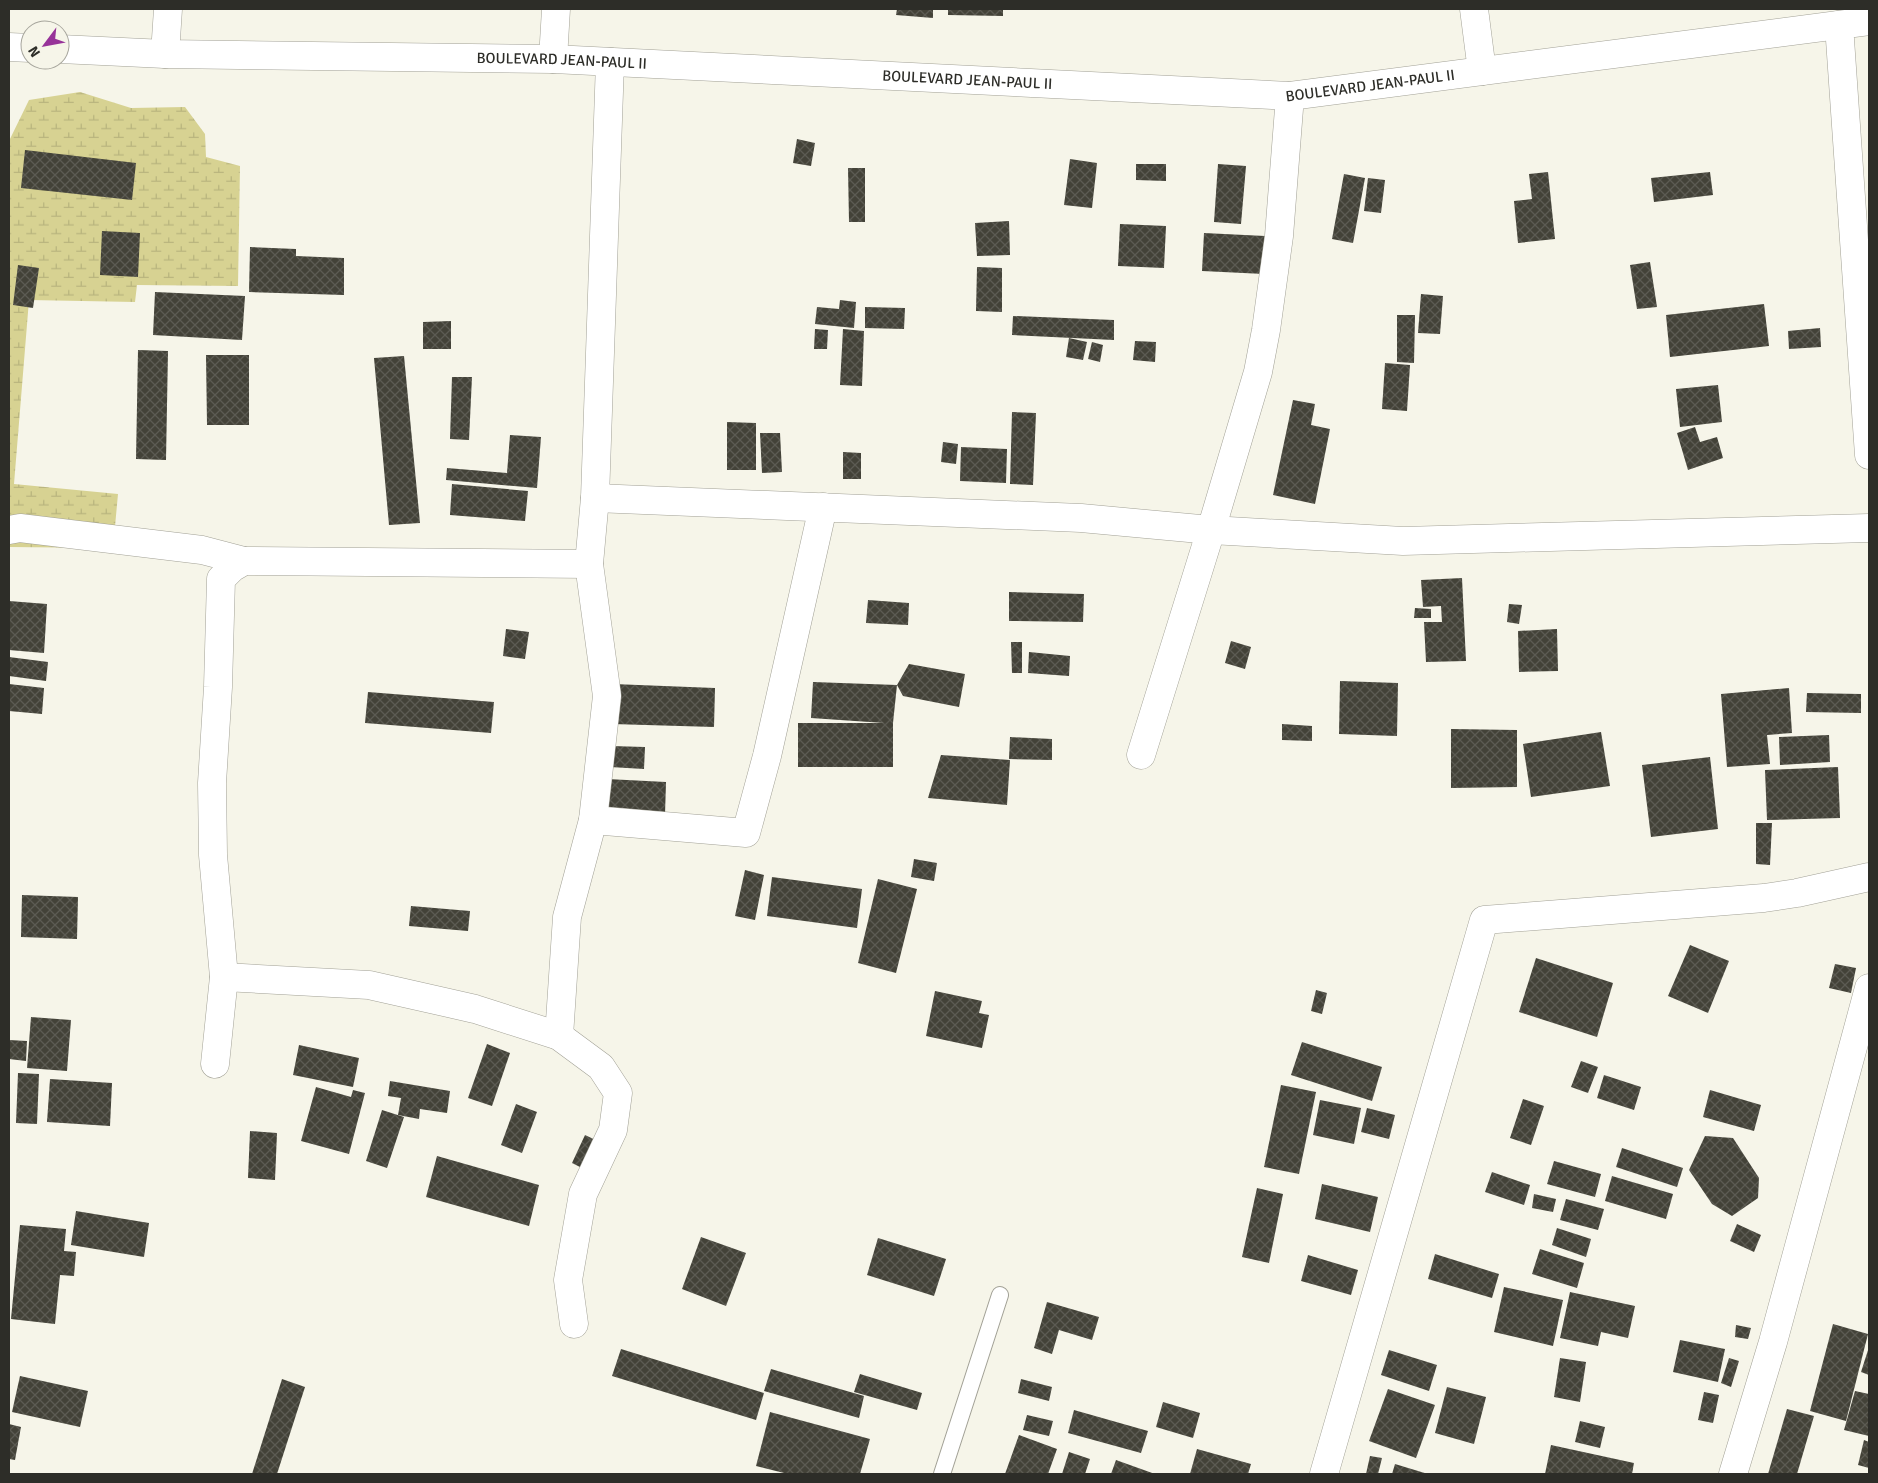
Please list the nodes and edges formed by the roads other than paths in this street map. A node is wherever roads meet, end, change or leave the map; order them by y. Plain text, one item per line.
1 (168, 9) edge
2 (556, 9) edge
3 (1474, 9) edge
4 (1869, 21) edge
5 (1839, 26) junction
6 (70, 49) edge
7 (165, 54) junction
8 (553, 59) junction
9 (610, 62) junction
10 (1482, 71) junction
11 (1290, 96) junction
12 (1869, 454) edge
13 (595, 498) junction
14 (824, 507) junction
15 (1869, 528) edge
16 (9, 530) edge
17 (1211, 530) junction
18 (244, 561) junction
19 (589, 564) junction
20 (1141, 755) dead end
21 (593, 820) junction
22 (1869, 877) edge
23 (224, 977) junction
24 (1869, 988) edge
25 (559, 1036) junction
26 (215, 1064) dead end
27 (1000, 1295) dead end
28 (574, 1324) dead end
29 (942, 1474) edge
30 (1324, 1474) edge
31 (1733, 1474) edge

1 - 7 street
2 - 8 street
3 - 10 street
4 - 5 street, BOULEVARD JEAN-PAUL II
5 - 10 street, BOULEVARD JEAN-PAUL II
5 - 12 street
6 - 7 street, BOULEVARD JEAN-PAUL II
7 - 8 street, BOULEVARD JEAN-PAUL II
8 - 9 street, BOULEVARD JEAN-PAUL II
9 - 11 street, BOULEVARD JEAN-PAUL II
9 - 13 street
10 - 11 street, BOULEVARD JEAN-PAUL II
11 - 17 street
13 - 14 street
13 - 19 street
14 - 17 street
14 - 21 street
15 - 17 street
16 - 18 street
17 - 20 street
18 - 19 street
18 - 23 street
19 - 21 street
21 - 25 street
22 - 30 street
23 - 25 street
23 - 26 street
24 - 31 street
25 - 28 street
27 - 29 lane

